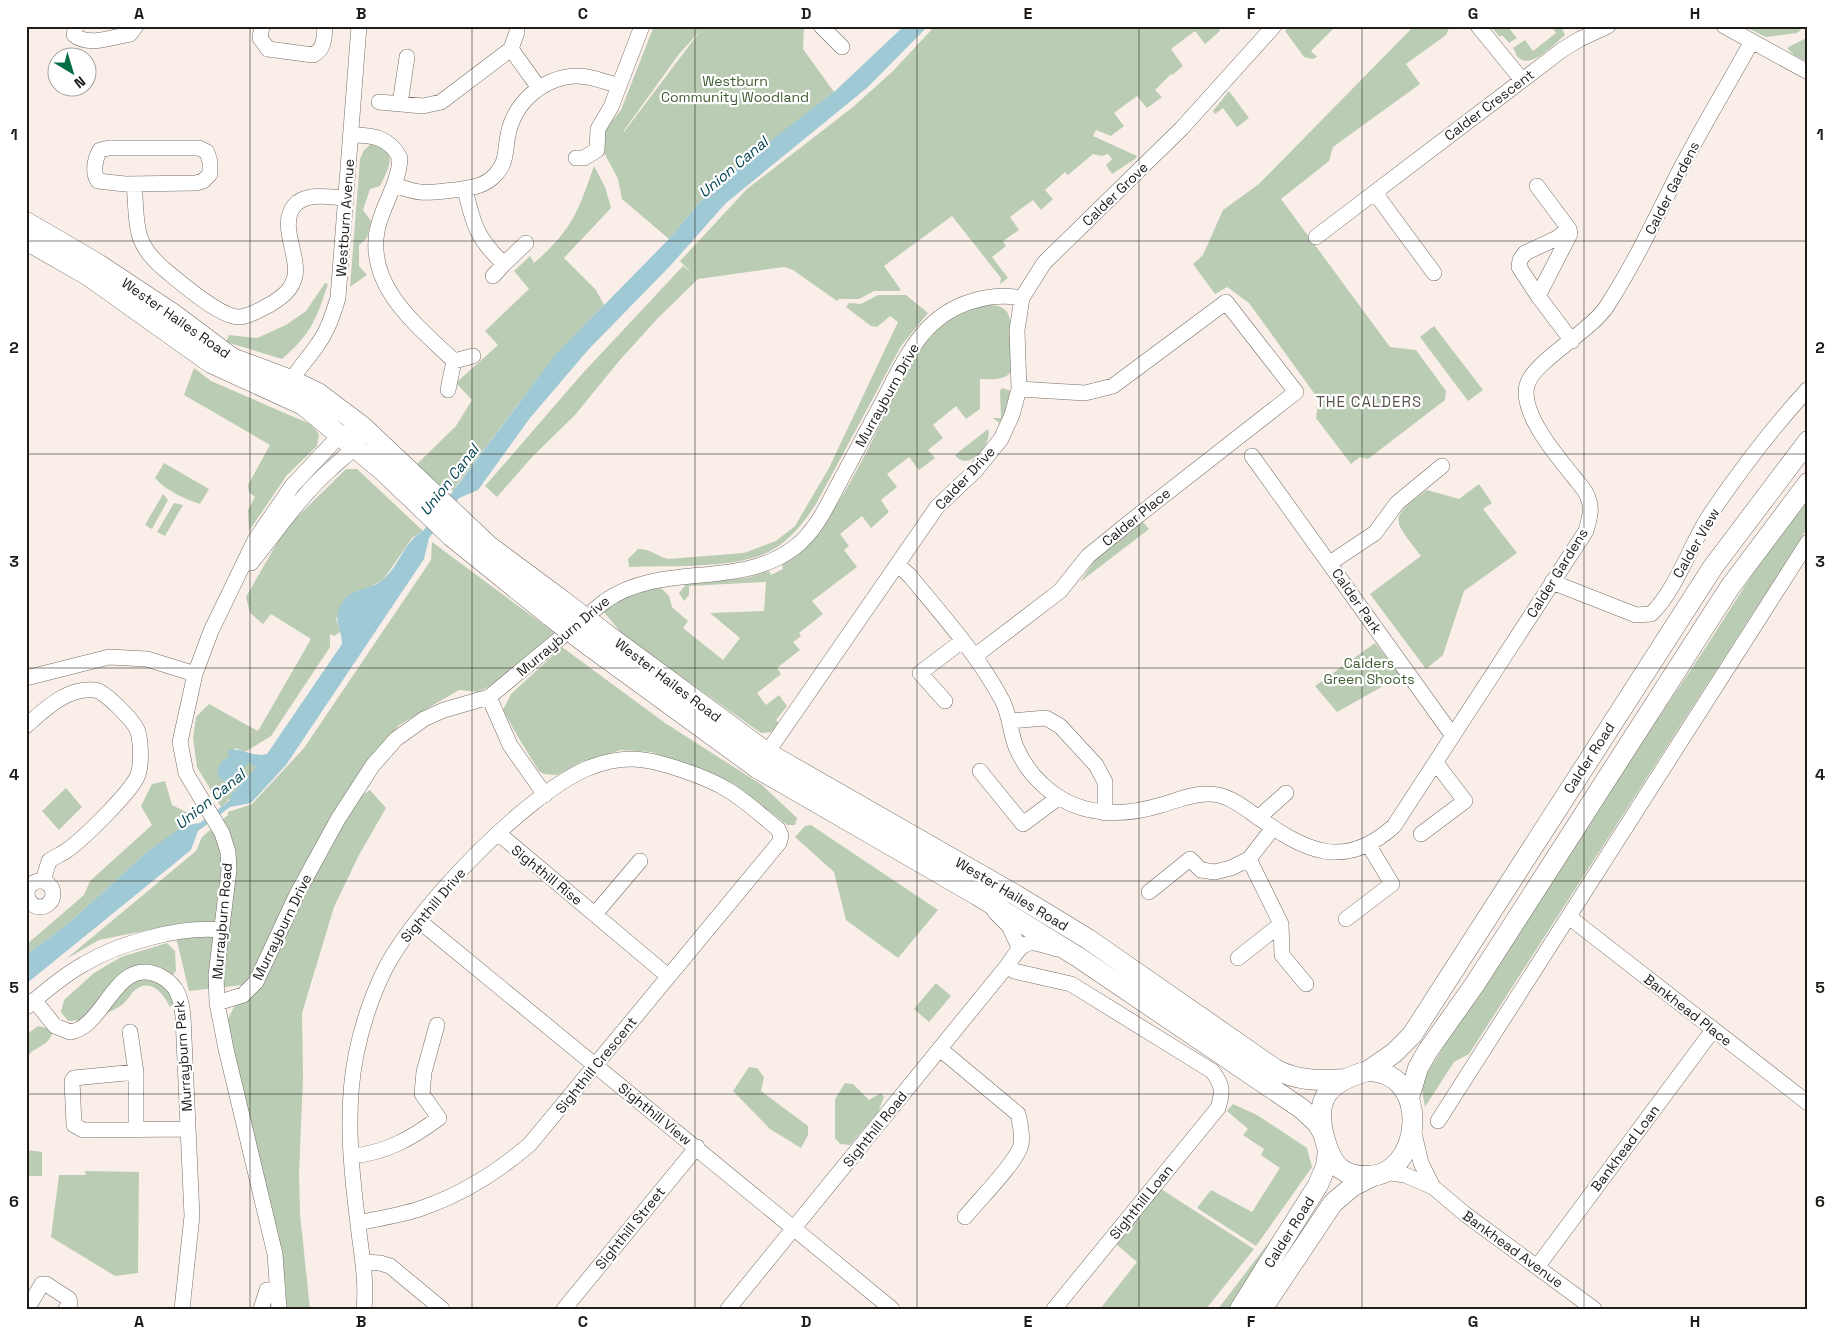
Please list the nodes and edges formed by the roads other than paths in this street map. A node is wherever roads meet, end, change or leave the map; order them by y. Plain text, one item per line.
1 (76, 26) edge
2 (136, 26) edge
3 (262, 26) edge
4 (325, 26) edge
5 (359, 26) edge
6 (642, 26) edge
7 (1274, 26) edge
8 (1478, 26) edge
9 (1608, 26) edge
10 (1724, 26) edge
11 (517, 32) dead end
12 (825, 34) edge
13 (1752, 41) junction
14 (842, 47) dead end
15 (511, 49) junction
16 (407, 57) dead end
17 (1808, 72) edge
18 (1522, 80) junction
19 (619, 86) junction
20 (539, 88) junction
21 (379, 102) dead end
22 (400, 104) junction
23 (351, 135) junction
24 (576, 158) dead end
25 (134, 184) junction
26 (394, 185) junction
27 (1537, 186) dead end
28 (465, 189) junction
29 (1375, 193) junction
30 (344, 198) junction
31 (26, 222) edge
32 (1569, 229) junction
33 (1316, 237) dead end
34 (26, 240) edge
35 (526, 243) dead end
36 (504, 264) junction
37 (1434, 273) dead end
38 (493, 276) dead end
39 (1538, 296) junction
40 (1022, 298) junction
41 (1572, 341) junction
42 (473, 356) dead end
43 (454, 361) junction
44 (287, 387) junction
45 (1019, 389) junction
46 (1808, 389) edge
47 (448, 390) dead end
48 (363, 426) junction
49 (347, 441) junction
50 (1808, 441) edge
51 (1252, 456) dead end
52 (1442, 466) dead end
53 (1808, 483) edge
54 (428, 501) junction
55 (1808, 542) edge
56 (1330, 563) junction
57 (898, 564) junction
58 (1552, 582) junction
59 (557, 609) junction
60 (962, 641) junction
61 (975, 656) junction
62 (195, 674) junction
63 (26, 678) edge
64 (489, 697) junction
65 (945, 701) dead end
66 (1010, 721) junction
67 (26, 726) edge
68 (1453, 736) junction
69 (761, 760) junction
70 (1436, 762) junction
71 (980, 771) dead end
72 (1286, 793) dead end
73 (544, 795) junction
74 (1058, 798) junction
75 (1105, 813) junction
76 (1258, 818) junction
77 (1274, 828) junction
78 (499, 834) junction
79 (1422, 834) dead end
80 (781, 836) joint
81 (1368, 844) junction
82 (1249, 859) junction
83 (640, 861) dead end
84 (44, 881) dead end
85 (1149, 892) dead end
86 (977, 895) junction
87 (595, 914) junction
88 (1569, 917) junction
89 (1346, 919) dead end
90 (418, 920) junction
91 (1281, 924) junction
92 (221, 930) junction
93 (1019, 947) junction
94 (1078, 957) junction
95 (1238, 958) dead end
96 (1007, 966) junction
97 (668, 976) junction
98 (1306, 984) dead end
99 (217, 1003) junction
100 (30, 1004) edge
101 (437, 1026) dead end
102 (1714, 1030) junction
103 (130, 1032) dead end
104 (940, 1050) junction
105 (596, 1065) junction
106 (1368, 1071) junction
107 (136, 1072) junction
108 (1345, 1079) junction
109 (1409, 1098) junction
110 (1808, 1103) edge
111 (1438, 1122) dead end
112 (1412, 1125) junction
113 (136, 1129) junction
114 (187, 1129) junction
115 (1325, 1142) junction
116 (697, 1147) junction
117 (352, 1156) junction
118 (1378, 1174) junction
119 (1433, 1187) junction
120 (964, 1217) dead end
121 (358, 1223) junction
122 (794, 1228) junction
123 (363, 1262) junction
124 (1537, 1267) junction
125 (278, 1289) junction
126 (890, 1308) edge
127 (27, 1309) edge
128 (66, 1309) edge
129 (182, 1309) edge
130 (260, 1309) edge
131 (279, 1309) edge
132 (364, 1309) edge
133 (442, 1309) edge
134 (564, 1309) edge
135 (728, 1309) edge
136 (1054, 1309) edge
137 (1240, 1309) edge
138 (1262, 1309) edge
139 (1594, 1309) edge

1 - 2 street
3 - 4 street
5 - 23 street, Westburn Avenue
6 - 19 street
7 - 40 street, Calder Grove
8 - 18 street
9 - 18 street, Calder Crescent
10 - 13 street
11 - 15 street
12 - 14 street
13 - 17 street
13 - 41 street, Calder Gardens
15 - 20 street
15 - 22 street
16 - 22 street
18 - 29 street, Calder Crescent
19 - 20 street
19 - 24 street
20 - 28 street
21 - 22 street
23 - 26 street
23 - 30 street, Westburn Avenue
25 - 25 street
25 - 30 street
26 - 28 street
26 - 43 street
27 - 32 street
28 - 36 street
29 - 33 street, Calder Crescent
29 - 37 street
30 - 44 street, Westburn Avenue
31 - 44 main road, Wester Hailes Road
32 - 39 street
32 - 39 street
34 - 44 main road, Wester Hailes Road
35 - 36 street
36 - 38 street
39 - 41 street
40 - 45 street, Calder Grove
40 - 64 street, Murrayburn Drive
41 - 58 street, Calder Gardens
42 - 43 street
43 - 47 street
44 - 48 main road, Wester Hailes Road
44 - 49 main road, Wester Hailes Road
45 - 57 street, Calder Drive
45 - 61 street, Calder Place
46 - 58 street, Calder View
48 - 49 street, Murrayburn Road
48 - 54 main road, Wester Hailes Road
49 - 54 main road, Wester Hailes Road
49 - 62 street, Murrayburn Road
50 - 106 main road, Calder Road
51 - 56 street, Calder Park
52 - 56 street, Calder Park
53 - 109 main road, Calder Road
54 - 59 main road, Wester Hailes Road
55 - 88 street
56 - 68 street, Calder Park
57 - 60 street, Calder Gardens
57 - 69 street, Calder Drive
58 - 68 street, Calder Gardens
59 - 69 main road, Wester Hailes Road, bridge
59 - 69 main road, Wester Hailes Road, bridge
60 - 61 street, Calder Gardens
60 - 65 street
61 - 66 street, Calder Gardens
62 - 63 street
62 - 92 street, Murrayburn Road
64 - 73 street
64 - 99 street, Murrayburn Drive
66 - 74 street, Calder Gardens
66 - 75 street
67 - 84 street
68 - 70 street, Calder Gardens
69 - 86 main road, Wester Hailes Road
69 - 108 main road, Wester Hailes Road
70 - 79 street
70 - 81 street, Calder Gardens
71 - 74 street
72 - 76 street
73 - 78 street, Sighthill Drive
73 - 80 street, Sighthill Drive
74 - 75 street, Calder Gardens
75 - 76 street, Calder Gardens
76 - 77 street, Calder Gardens
77 - 81 street, Calder Gardens
77 - 82 street
78 - 87 street, Sighthill Rise
78 - 90 street, Sighthill Drive
80 - 97 street, Sighthill Crescent
81 - 89 street
82 - 85 street
82 - 91 street
83 - 87 street, Sighthill Rise
86 - 93 street
86 - 94 main road, Wester Hailes Road
87 - 97 street, Sighthill Rise
88 - 102 street, Bankhead Place
88 - 111 street
90 - 105 street, Sighthill View
90 - 117 street, Sighthill Drive
91 - 95 street
91 - 98 street
92 - 99 street, Murrayburn Road
92 - 100 street
93 - 94 street
93 - 96 street, Sighthill Road
94 - 115 main road, Wester Hailes Road
96 - 104 street, Sighthill Road
96 - 136 street, Sighthill Loan
97 - 105 street, Sighthill Crescent
99 - 125 street, Murrayburn Road
100 - 114 street, Murrayburn Park
101 - 117 street
102 - 110 street, Bankhead Place
102 - 124 street, Bankhead Loan
103 - 107 street
104 - 120 street
104 - 122 street, Sighthill Road
105 - 116 street, Sighthill View
105 - 121 street, Sighthill Crescent
106 - 108 main road
106 - 109 main road
107 - 113 street
107 - 113 street, Murrayburn Park
108 - 115 main road
109 - 112 main road
112 - 118 main road
112 - 119 street, Bankhead Avenue
113 - 114 street, Murrayburn Park
114 - 129 street, Murrayburn Park
115 - 118 main road
115 - 137 main road, Calder Road
116 - 122 street, Sighthill View
116 - 134 street, Sighthill Street
117 - 121 street, Sighthill Drive
118 - 119 street, Bankhead Avenue
118 - 138 main road, Calder Road
119 - 124 street, Bankhead Avenue
121 - 123 street, Sighthill Drive
122 - 126 street, Sighthill View
122 - 135 street, Sighthill Road
123 - 132 street, Sighthill Drive
123 - 133 street
124 - 139 street, Bankhead Avenue
125 - 130 street
125 - 131 street, Murrayburn Road
127 - 128 street

